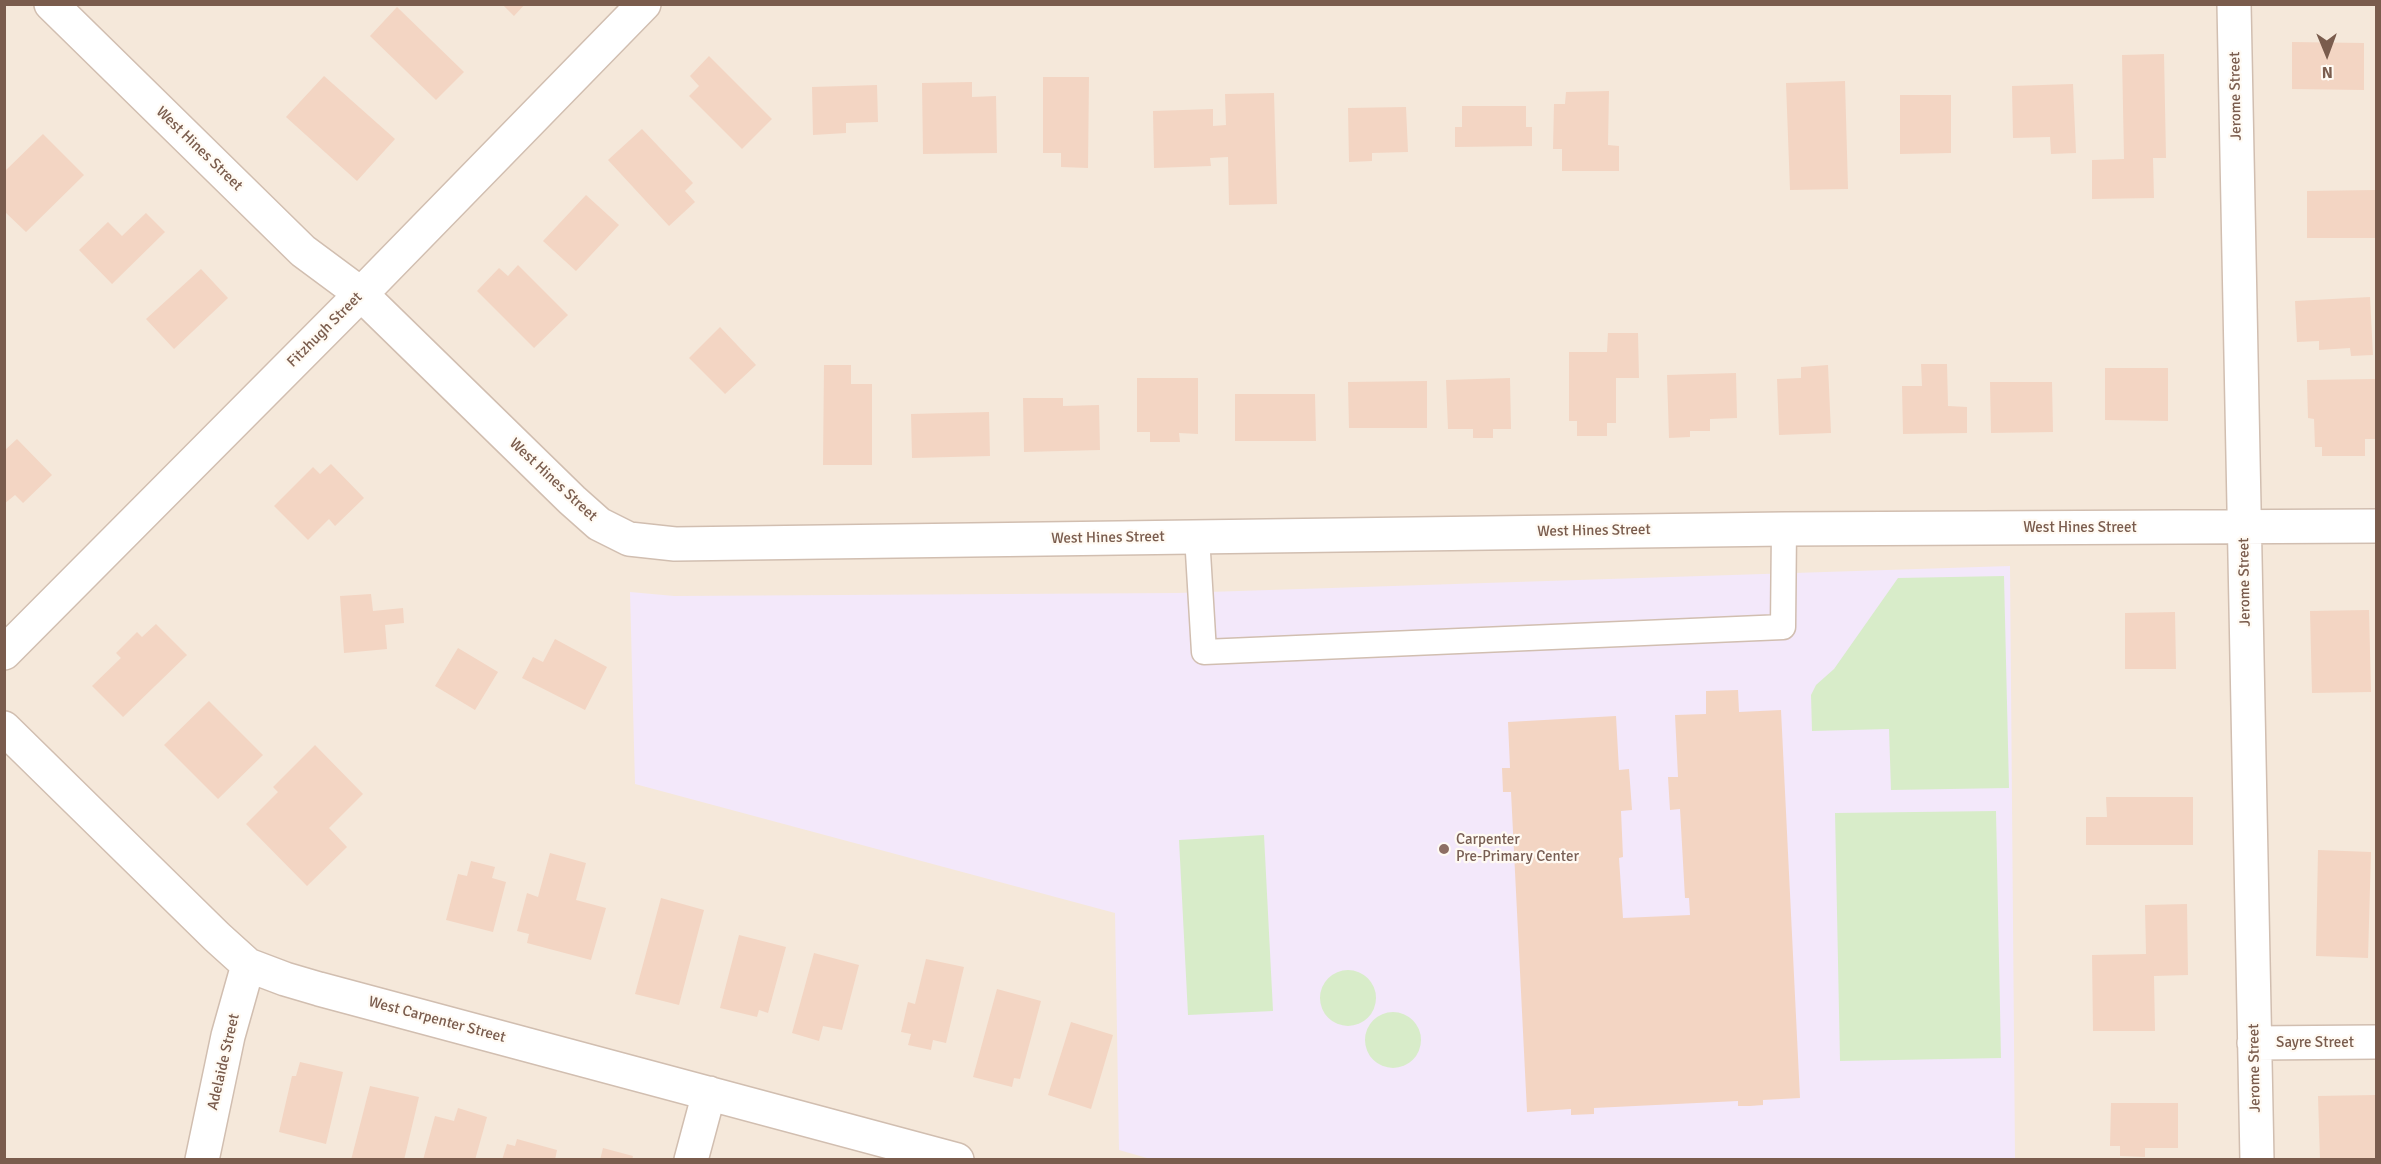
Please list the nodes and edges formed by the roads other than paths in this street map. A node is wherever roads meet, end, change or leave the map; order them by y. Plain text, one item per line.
1 (51, 4) edge
2 (644, 4) edge
3 (2234, 4) edge
4 (361, 294) junction
5 (2376, 526) edge
6 (2244, 527) junction
7 (1784, 529) junction
8 (1197, 536) junction
9 (4, 653) edge
10 (4, 728) edge
11 (248, 965) junction
12 (2376, 1042) edge
13 (2254, 1043) junction
14 (709, 1093) junction
15 (202, 1160) edge
16 (691, 1160) edge
17 (957, 1160) edge
18 (2257, 1160) edge

1 - 4 street, West Hines Street
2 - 4 street, Fitzhugh Street
3 - 6 street, Jerome Street
4 - 8 street, West Hines Street
4 - 9 street, Fitzhugh Street
5 - 6 street, West Hines Street
6 - 7 street, West Hines Street
6 - 13 street, Jerome Street
7 - 8 street, West Hines Street
7 - 8 lane
10 - 11 street, West Carpenter Street
11 - 14 street, West Carpenter Street
11 - 15 street, Adelaide Street
12 - 13 street, Sayre Street
13 - 18 street, Jerome Street
14 - 16 street
14 - 17 street, West Carpenter Street

